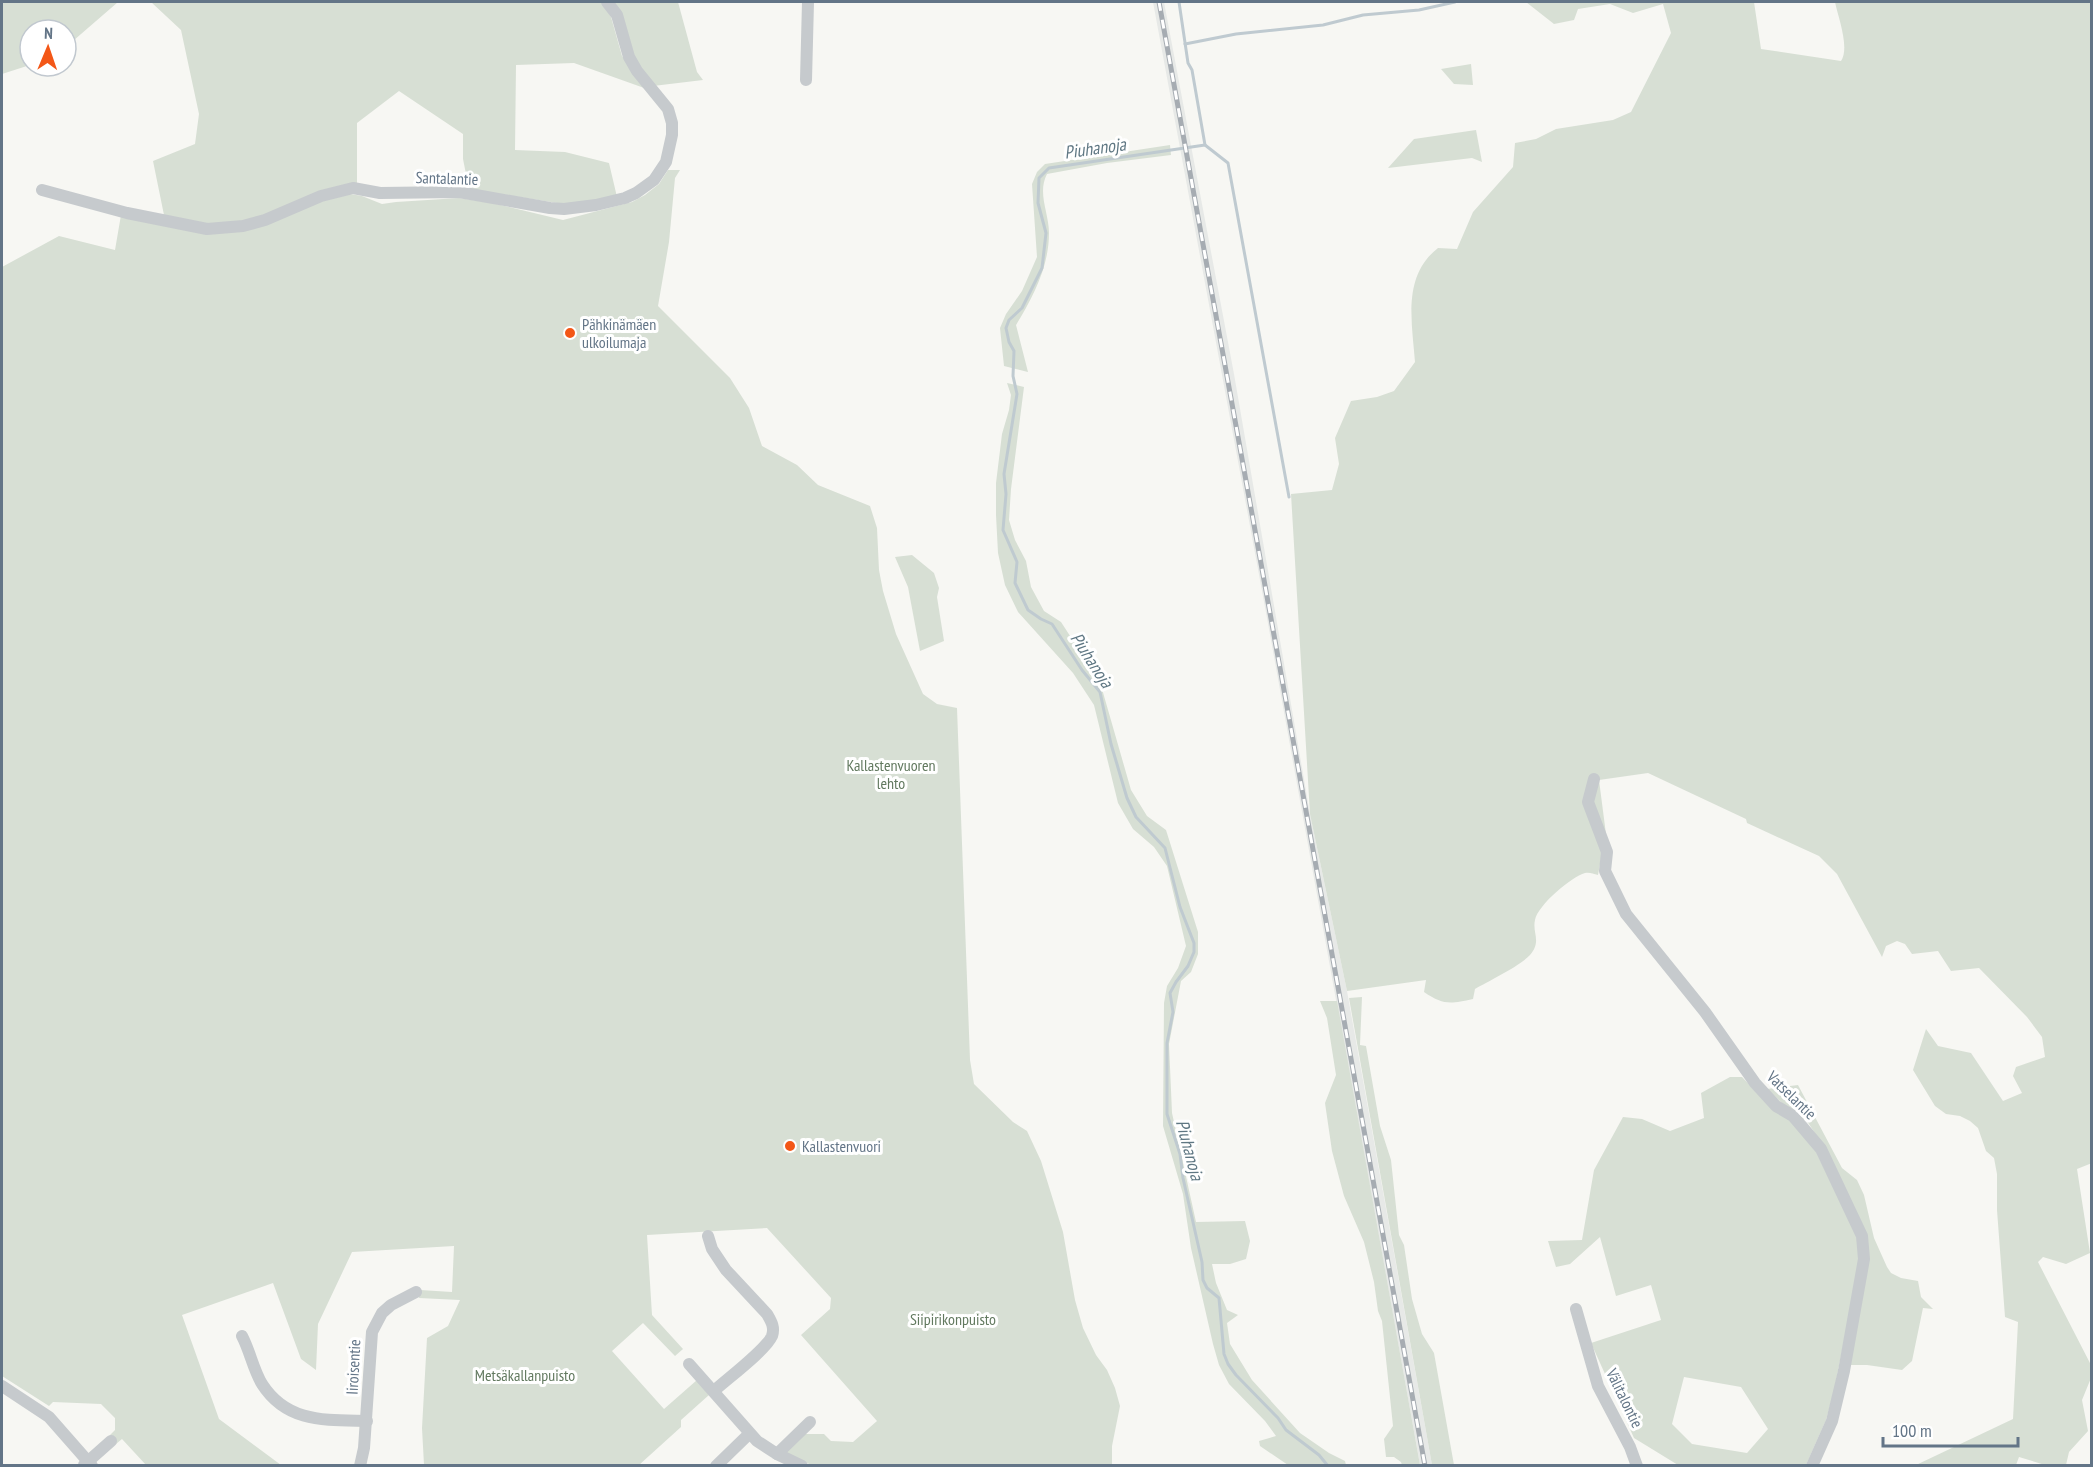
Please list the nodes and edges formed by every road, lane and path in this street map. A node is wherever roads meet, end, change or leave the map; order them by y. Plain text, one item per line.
1 (607, 2) edge
2 (808, 2) edge
3 (806, 80) dead end
4 (42, 190) dead end
5 (1594, 779) dead end
6 (708, 1236) dead end
7 (416, 1292) dead end
8 (1576, 1309) dead end
9 (242, 1336) dead end
10 (689, 1364) dead end
11 (2, 1386) edge
12 (714, 1391) junction
13 (366, 1422) junction
14 (810, 1422) dead end
15 (749, 1434) junction
16 (111, 1441) dead end
17 (777, 1454) junction
18 (88, 1464) edge
19 (360, 1466) edge
20 (716, 1466) edge
21 (802, 1466) edge
22 (1637, 1466) edge
23 (1812, 1466) edge

1 - 4 street, Santalantie
2 - 3 street
5 - 23 street, Vatselantie
6 - 12 street
7 - 13 street, Iiroisentie
8 - 22 street, Välitalontie
9 - 13 street
10 - 12 street
11 - 18 street
12 - 15 street
13 - 19 street, Iiroisentie
14 - 17 street
15 - 17 street
15 - 20 street
16 - 18 street
17 - 21 street

